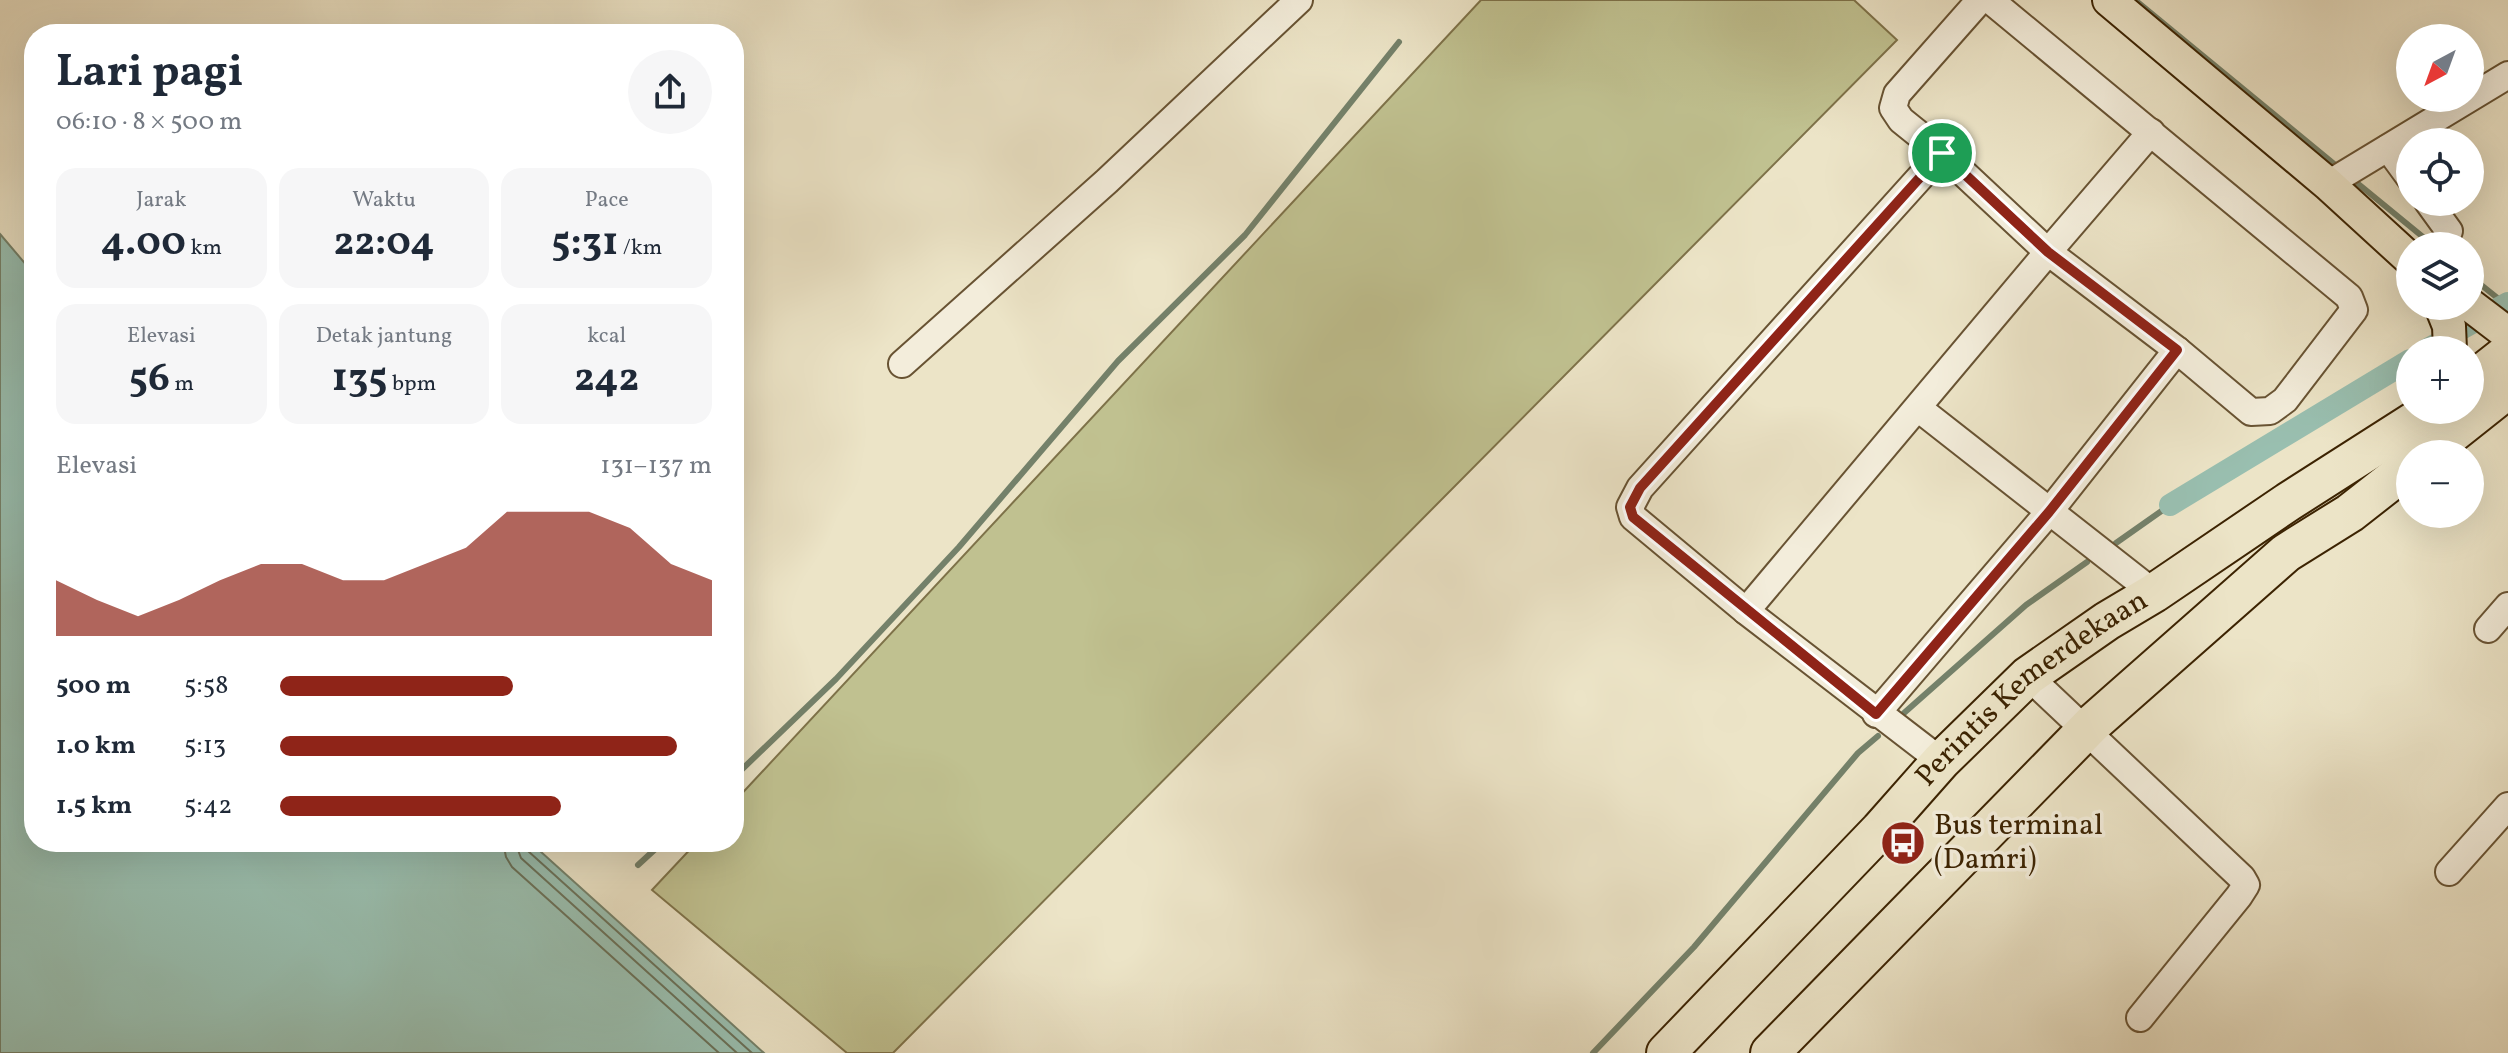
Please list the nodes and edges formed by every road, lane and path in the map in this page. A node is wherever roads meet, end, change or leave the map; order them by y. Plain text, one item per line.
1 (1299, 0) edge
2 (1980, 0) edge
3 (1990, 0) edge
4 (2109, 0) edge
5 (2508, 75) edge
6 (2151, 132) junction
7 (2388, 148) junction
8 (1942, 153) junction
9 (2396, 159) edge
10 (2328, 184) junction
11 (2438, 216) edge
12 (2449, 231) dead end
13 (2396, 246) edge
14 (2048, 252) junction
15 (2495, 329) edge
16 (2177, 350) junction
17 (2484, 353) edge
18 (902, 364) dead end
19 (2508, 389) edge
20 (1918, 408) junction
21 (2410, 424) edge
22 (2444, 440) edge
23 (2396, 477) edge
24 (2049, 512) junction
25 (2154, 593) junction
26 (2508, 606) edge
27 (1746, 611) junction
28 (2488, 629) dead end
29 (2028, 676) junction
30 (1876, 714) junction
31 (2086, 729) junction
32 (1941, 761) junction
33 (2508, 806) edge
34 (2449, 872) dead end
35 (2140, 1018) dead end
36 (1666, 1053) edge
37 (1770, 1053) edge

1 - 18 street
2 - 8 street
3 - 6 street
4 - 10 main road
5 - 7 street
6 - 14 street
6 - 16 street
7 - 9 street
7 - 10 street
8 - 14 street
8 - 27 street
10 - 13 main road
11 - 12 street
14 - 16 street
14 - 20 street
15 - 17 highway
16 - 24 street
19 - 22 highway
20 - 24 street
20 - 27 street
21 - 25 highway, Perintis Kemerdekaan
23 - 31 highway
24 - 25 street
24 - 30 street
25 - 29 highway, Perintis Kemerdekaan
26 - 28 street
27 - 30 street
29 - 31 street
29 - 32 highway, Perintis Kemerdekaan
30 - 32 street
31 - 35 street
31 - 37 highway
32 - 36 highway, Perintis Kemerdekaan
33 - 34 street

